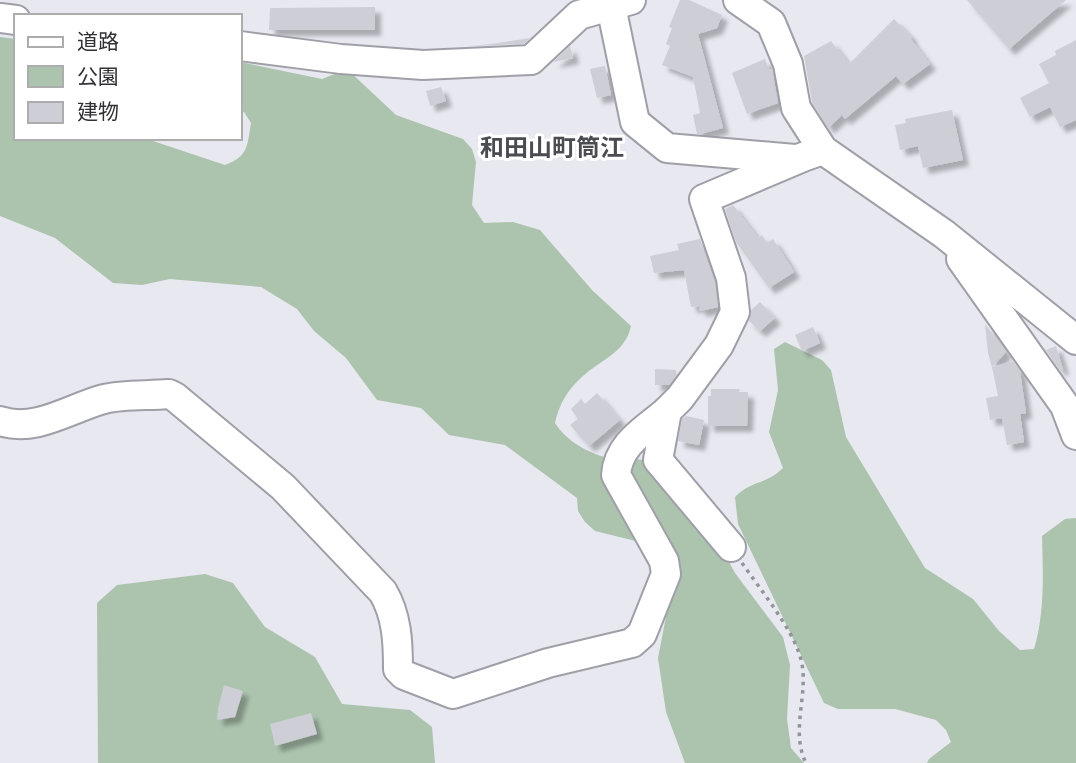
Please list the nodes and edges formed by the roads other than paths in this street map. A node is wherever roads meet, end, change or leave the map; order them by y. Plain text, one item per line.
1 (738, 0) edge
2 (621, 3) edge
3 (575, 8) edge
4 (242, 46) edge
5 (811, 154) junction
6 (944, 234) junction
7 (1076, 340) edge
8 (667, 411) junction
9 (0, 421) edge
10 (1076, 435) edge
11 (732, 547) road end

1 - 5 street
2 - 3 street
2 - 5 street
3 - 4 street
5 - 6 street
5 - 8 street
6 - 7 street
6 - 10 street
8 - 9 street
8 - 11 street

